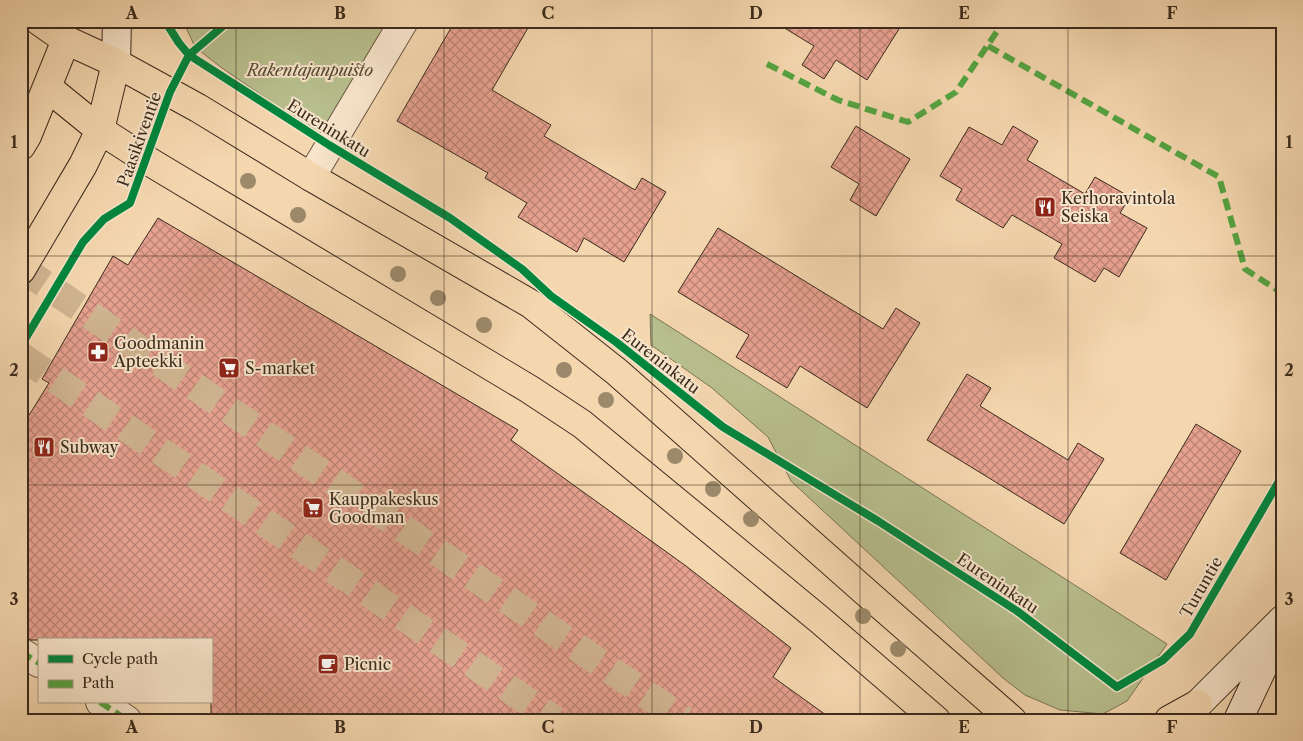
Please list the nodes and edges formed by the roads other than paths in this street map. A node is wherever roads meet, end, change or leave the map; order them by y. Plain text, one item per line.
1 (39, 21) edge
2 (117, 21) edge
3 (404, 21) edge
4 (67, 30) edge
5 (116, 62) junction
6 (47, 87) junction
7 (100, 130) junction
8 (21, 146) edge
9 (310, 178) junction
10 (21, 270) edge
11 (1282, 620) edge
12 (1282, 627) edge
13 (21, 652) edge
14 (38, 662) edge
15 (103, 704) edge
16 (1193, 712) edge
17 (127, 720) edge
18 (936, 720) edge
19 (1012, 720) edge
20 (1169, 720) edge
21 (1238, 720) edge

1 - 4 main road
2 - 5 main road
3 - 9 main road
4 - 5 main road
4 - 6 main road
5 - 7 main road
5 - 9 main road
6 - 7 main road
6 - 8 main road
7 - 10 main road
7 - 18 main road
9 - 19 main road
11 - 16 main road
12 - 21 main road
13 - 14 main road
15 - 17 main road
16 - 20 main road

